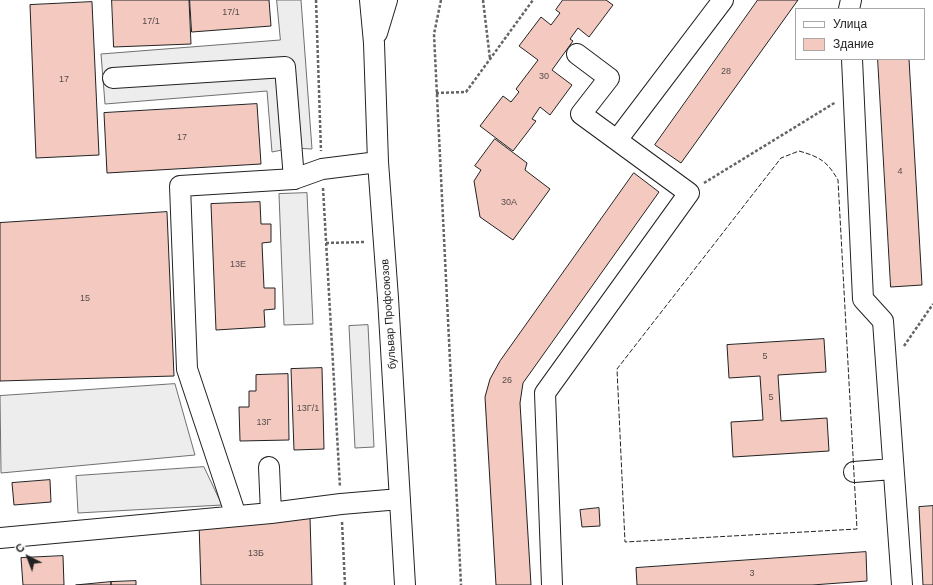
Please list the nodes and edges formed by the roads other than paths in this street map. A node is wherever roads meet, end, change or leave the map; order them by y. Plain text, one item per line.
1 (370, 0) edge
2 (387, 0) edge
3 (722, 0) edge
4 (374, 43) junction
5 (577, 54) dead end
6 (852, 60) edge
7 (113, 78) dead end
8 (617, 140) junction
9 (378, 162) junction
10 (294, 179) junction
11 (269, 467) dead end
12 (894, 469) junction
13 (854, 472) dead end
14 (400, 499) junction
15 (271, 513) junction
16 (236, 516) junction
17 (0, 538) edge
18 (405, 585) edge
19 (552, 585) edge
20 (902, 585) edge

1 - 4 street, бульвар Профсоюзов
2 - 4 street, бульвар Профсоюзов
3 - 8 street
4 - 9 street, бульвар Профсоюзов
5 - 8 street
6 - 12 street
7 - 10 street
8 - 19 street
9 - 10 street
9 - 14 street, бульвар Профсоюзов
10 - 16 street
11 - 15 street
12 - 13 street
12 - 20 street
14 - 15 street
14 - 18 street, бульвар Профсоюзов
15 - 16 street
16 - 17 street

